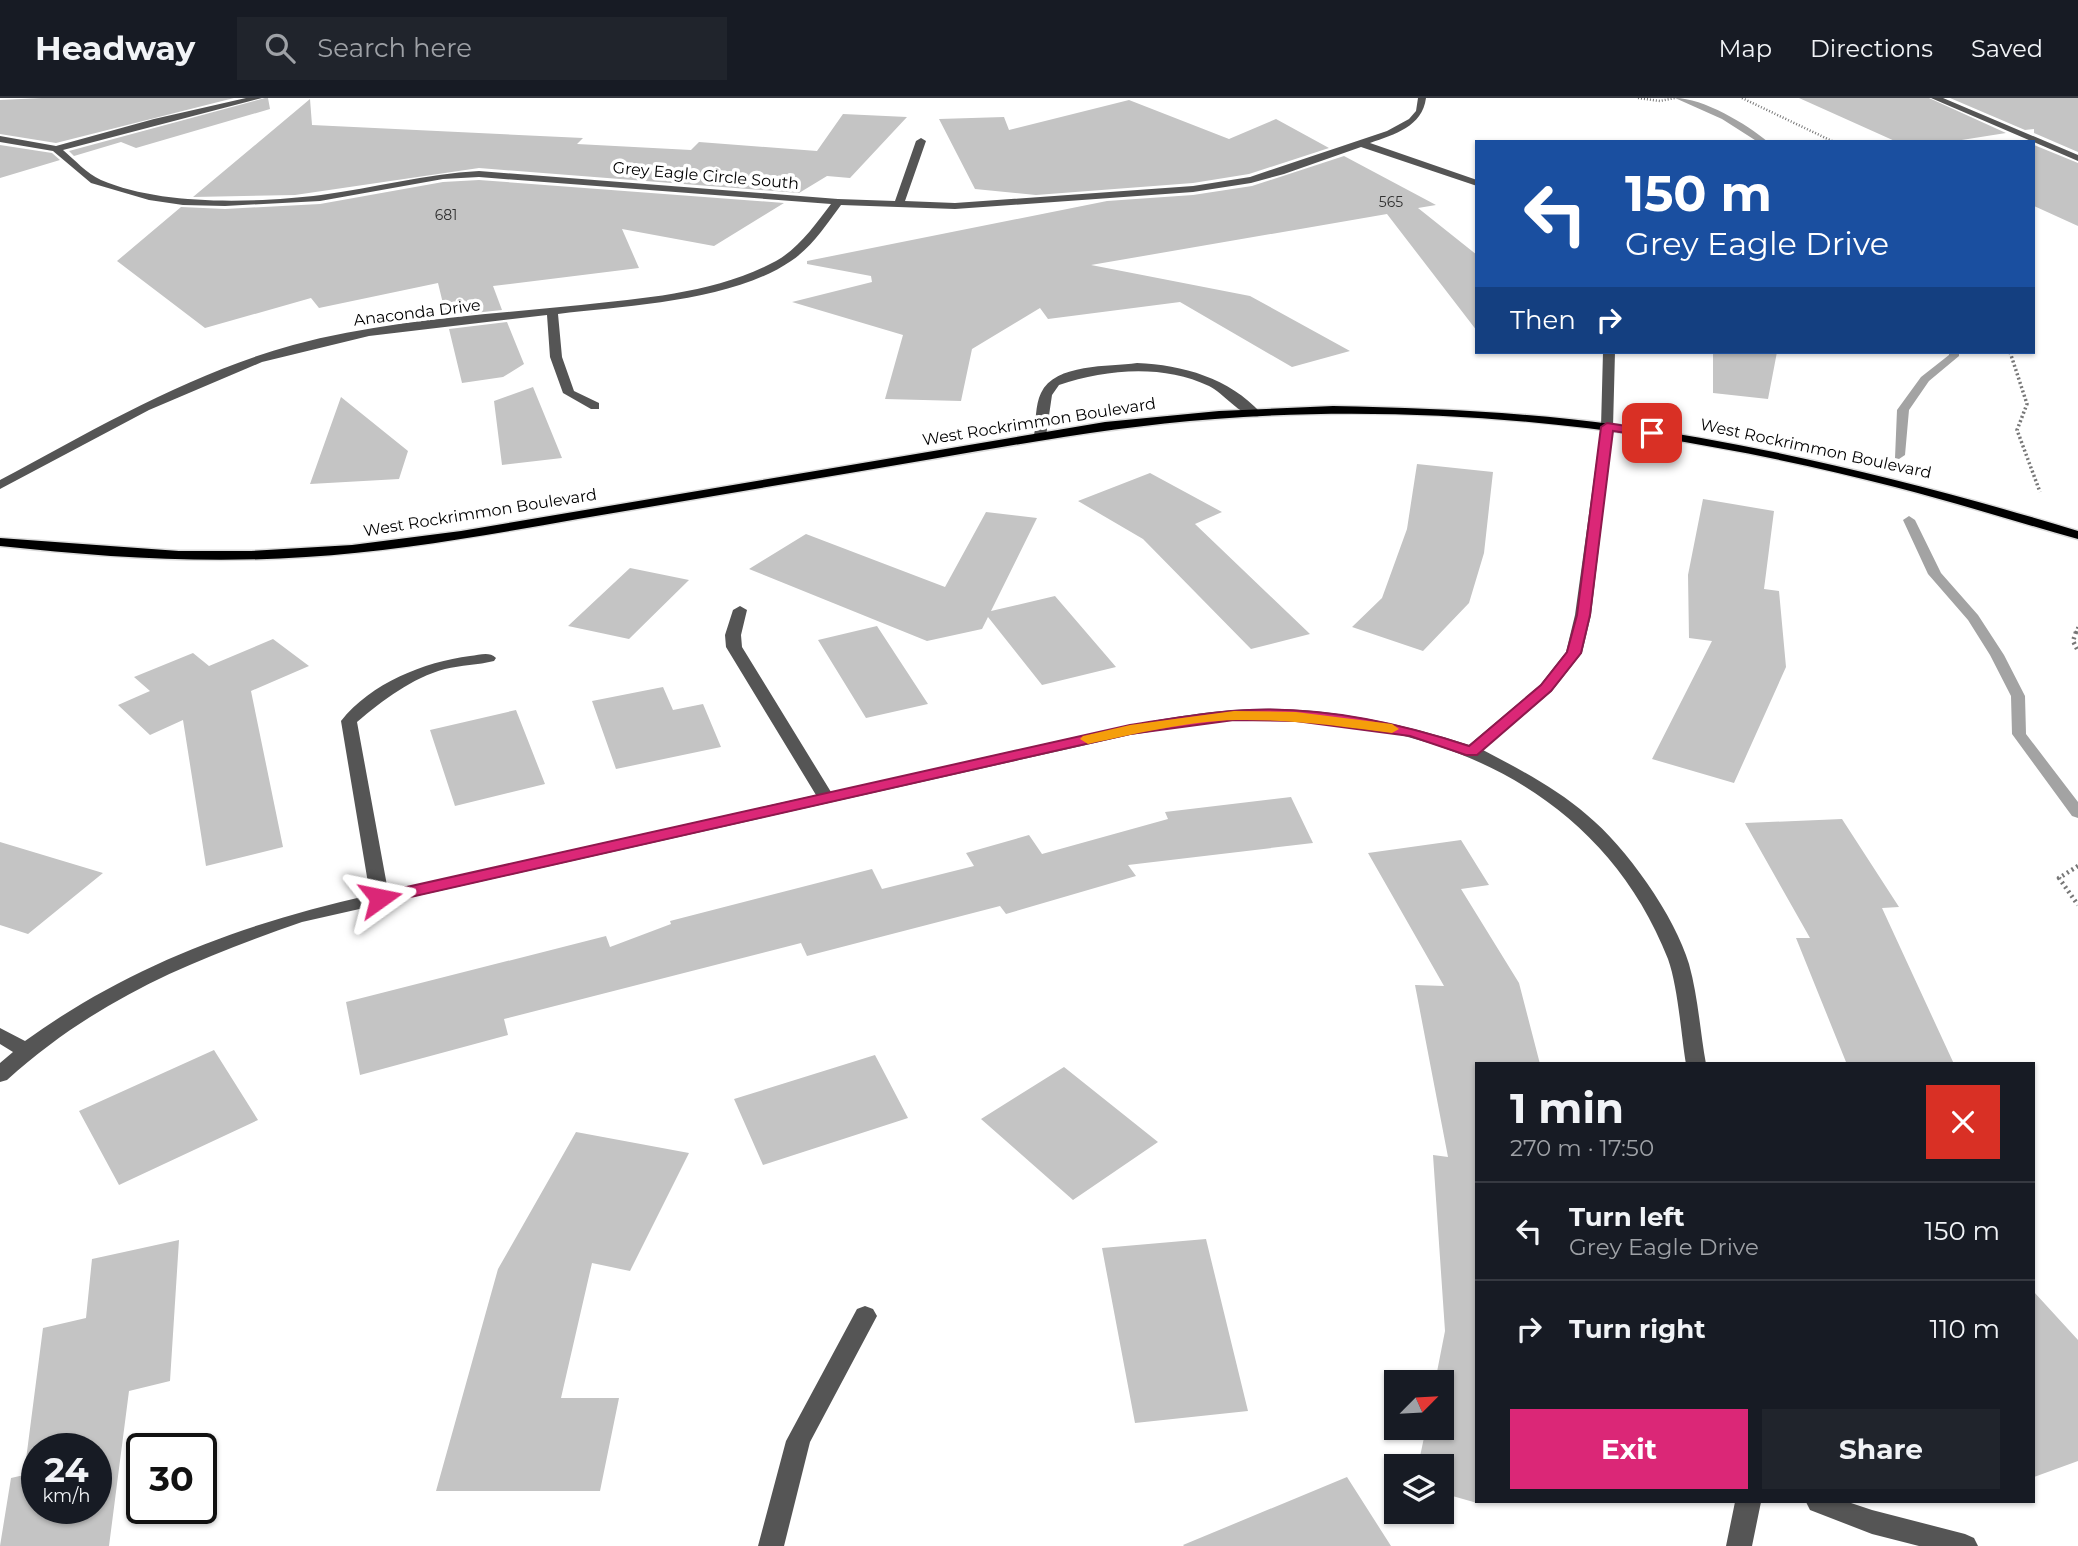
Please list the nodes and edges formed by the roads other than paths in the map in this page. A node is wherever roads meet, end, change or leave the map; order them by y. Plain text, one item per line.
1 (258, 98) edge
2 (1422, 98) edge
3 (1935, 98) edge
4 (0, 139) edge
5 (921, 141) dead end
6 (1362, 144) junction
7 (56, 149) junction
8 (2078, 158) edge
9 (1475, 182) edge
10 (838, 202) junction
11 (899, 205) junction
12 (552, 311) junction
13 (1609, 354) edge
14 (595, 406) dead end
15 (1255, 412) junction
16 (1607, 427) junction
17 (1040, 436) junction
18 (0, 485) edge
19 (2078, 535) edge
20 (0, 541) edge
21 (740, 610) dead end
22 (488, 658) dead end
23 (1472, 751) junction
24 (826, 798) junction
25 (380, 898) junction
26 (0, 1035) edge
27 (25, 1050) junction
28 (1696, 1062) edge
29 (0, 1075) edge
30 (865, 1316) dead end
31 (1748, 1503) edge
32 (1822, 1503) edge
33 (771, 1546) edge
34 (1739, 1546) edge
35 (1965, 1546) edge

1 - 7 street, Grey Eagle Circle South
2 - 6 street, Grey Eagle Circle South
3 - 8 street
4 - 7 street, Grey Eagle Circle South
5 - 11 street
6 - 9 street
6 - 11 street, Grey Eagle Circle South
7 - 10 street, Grey Eagle Circle South
10 - 11 street, Grey Eagle Circle South
10 - 12 street, Anaconda Drive
12 - 14 street
12 - 18 street, Anaconda Drive
13 - 16 street
15 - 16 main road, West Rockrimmon Boulevard
15 - 17 main road, West Rockrimmon Boulevard
15 - 17 street
16 - 19 main road, West Rockrimmon Boulevard
16 - 23 street
17 - 20 main road, West Rockrimmon Boulevard
21 - 24 street
22 - 25 street
23 - 24 street
23 - 28 street
24 - 25 street
25 - 27 street
26 - 27 street
27 - 29 street
30 - 33 street
31 - 34 street
32 - 35 street

